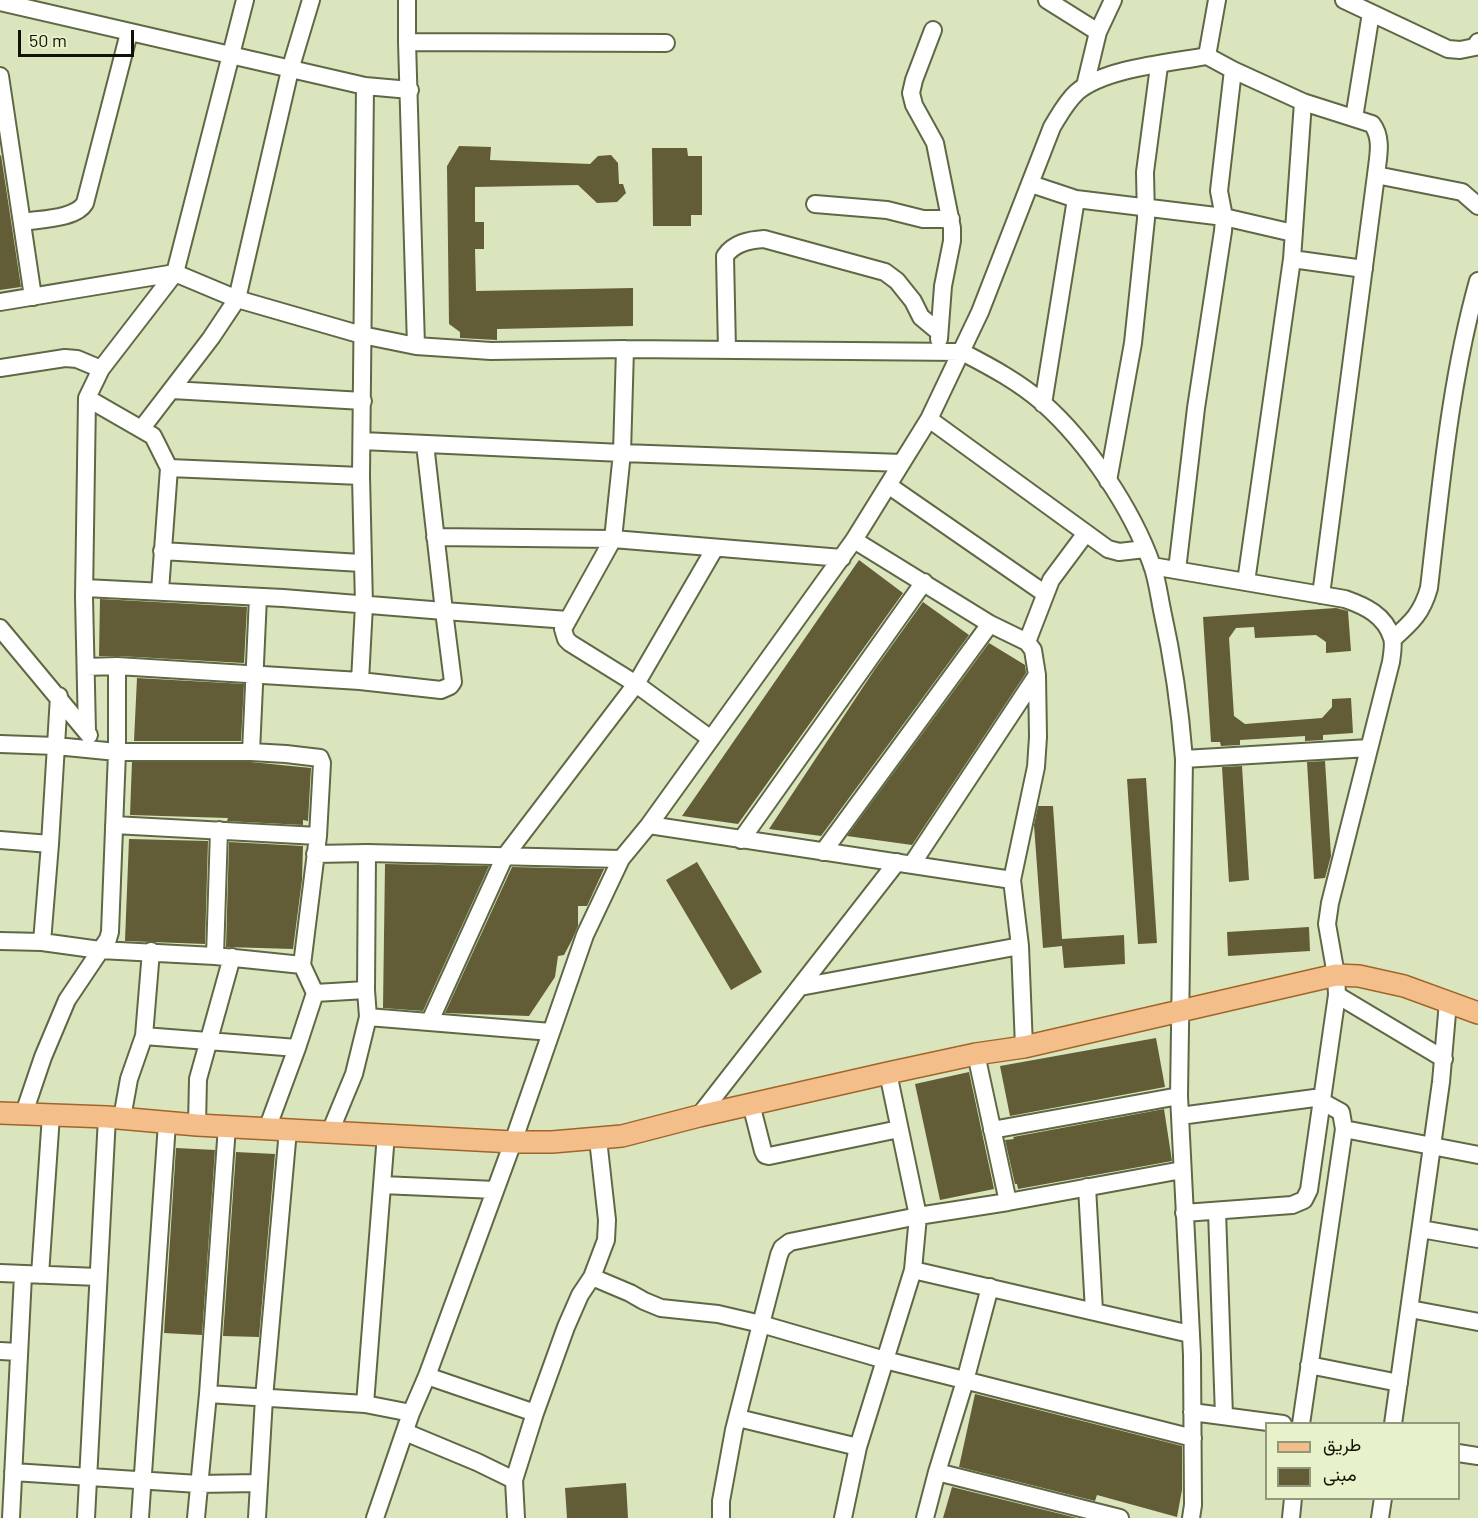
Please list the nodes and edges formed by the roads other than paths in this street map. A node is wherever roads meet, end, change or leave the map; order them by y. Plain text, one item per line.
1 (245, 0) edge
2 (311, 0) edge
3 (407, 0) edge
4 (1047, 0) edge
5 (1113, 0) edge
6 (1217, 0) edge
7 (1344, 0) edge
8 (0, 2) edge
9 (1371, 12) junction
10 (933, 30) dead end
11 (1098, 32) junction
12 (129, 33) junction
13 (407, 42) junction
14 (1478, 42) edge
15 (666, 43) dead end
16 (230, 56) junction
17 (1207, 56) junction
18 (1159, 66) junction
19 (290, 70) junction
20 (1233, 70) junction
21 (1, 83) edge
22 (365, 86) junction
23 (1085, 86) junction
24 (410, 90) junction
25 (1304, 102) junction
26 (1354, 118) junction
27 (1376, 174) junction
28 (1031, 184) junction
29 (1076, 199) junction
30 (815, 204) dead end
31 (1478, 206) edge
32 (1147, 207) junction
33 (1224, 217) junction
34 (951, 219) junction
35 (22, 222) junction
36 (1293, 233) junction
37 (1292, 259) junction
38 (1364, 269) junction
39 (175, 273) junction
40 (1478, 281) edge
41 (33, 297) junction
42 (237, 299) junction
43 (0, 302) edge
44 (939, 332) junction
45 (362, 335) junction
46 (416, 346) junction
47 (625, 350) junction
48 (727, 350) junction
49 (938, 352) junction
50 (962, 352) junction
51 (0, 368) edge
52 (101, 369) junction
53 (172, 390) junction
54 (87, 398) junction
55 (363, 401) junction
56 (1043, 404) junction
57 (929, 419) junction
58 (142, 428) junction
59 (362, 441) junction
60 (425, 444) junction
61 (622, 453) junction
62 (902, 463) junction
63 (170, 468) junction
64 (360, 476) junction
65 (1108, 481) junction
66 (888, 485) junction
67 (1086, 533) junction
68 (435, 537) junction
69 (613, 539) junction
70 (854, 540) junction
71 (715, 548) junction
72 (1145, 549) junction
73 (162, 551) junction
74 (842, 558) junction
75 (361, 563) junction
76 (1152, 566) junction
77 (1177, 570) junction
78 (924, 582) junction
79 (1246, 582) junction
80 (85, 588) junction
81 (159, 591) junction
82 (1044, 593) junction
83 (1321, 595) junction
84 (258, 597) junction
85 (363, 604) junction
86 (444, 611) junction
87 (568, 620) junction
88 (990, 624) junction
89 (0, 628) edge
90 (1393, 639) junction
91 (1027, 642) junction
92 (117, 666) junction
93 (86, 667) junction
94 (254, 675) junction
95 (1037, 675) junction
96 (360, 681) junction
97 (636, 684) junction
98 (59, 696) junction
99 (87, 732) junction
100 (711, 739) junction
101 (0, 744) edge
102 (56, 746) junction
103 (1369, 748) junction
104 (100, 750) junction
105 (117, 752) junction
106 (251, 752) junction
107 (1184, 759) junction
108 (114, 825) junction
109 (650, 825) junction
110 (219, 830) junction
111 (318, 836) junction
112 (0, 840) edge
113 (741, 840) junction
114 (50, 844) junction
115 (823, 852) junction
116 (367, 853) junction
117 (315, 854) junction
118 (505, 856) junction
119 (621, 859) junction
120 (904, 863) junction
121 (1011, 880) junction
122 (0, 940) edge
123 (42, 942) junction
124 (1020, 946) junction
125 (100, 950) junction
126 (151, 951) junction
127 (214, 956) junction
128 (232, 957) junction
129 (302, 965) junction
130 (1336, 985) junction
131 (800, 987) junction
132 (366, 990) junction
133 (315, 993) junction
134 (1448, 1002) junction
135 (1181, 1012) junction
136 (1478, 1013) edge
137 (368, 1017) junction
138 (430, 1021) junction
139 (551, 1032) junction
140 (144, 1036) junction
141 (208, 1041) junction
142 (1024, 1047) junction
143 (297, 1048) junction
144 (976, 1054) junction
145 (1444, 1059) junction
146 (888, 1073) junction
147 (1179, 1096) junction
148 (1322, 1099) junction
149 (751, 1104) junction
150 (0, 1113) edge
151 (24, 1113) junction
152 (51, 1115) junction
153 (699, 1116) junction
154 (1180, 1116) junction
155 (114, 1118) junction
156 (167, 1123) junction
157 (196, 1125) junction
158 (227, 1126) junction
159 (899, 1129) junction
160 (1344, 1129) junction
161 (277, 1130) junction
162 (992, 1130) junction
163 (330, 1132) junction
164 (386, 1134) junction
165 (598, 1139) junction
166 (513, 1142) junction
167 (1432, 1146) junction
168 (1478, 1155) edge
169 (1182, 1170) junction
170 (382, 1185) junction
171 (1087, 1187) junction
172 (495, 1190) junction
173 (1008, 1202) junction
174 (1217, 1211) junction
175 (1184, 1213) junction
176 (918, 1216) junction
177 (1421, 1229) junction
178 (1478, 1239) edge
179 (913, 1270) junction
180 (0, 1273) edge
181 (31, 1275) junction
182 (98, 1277) junction
183 (592, 1277) junction
184 (990, 1287) junction
185 (1410, 1309) junction
186 (1094, 1311) junction
187 (1478, 1322) edge
188 (761, 1324) junction
189 (1190, 1334) junction
190 (0, 1351) edge
191 (19, 1352) junction
192 (885, 1360) junction
193 (1309, 1365) junction
194 (427, 1376) junction
195 (965, 1381) junction
196 (1399, 1383) junction
197 (208, 1394) junction
198 (264, 1398) junction
199 (365, 1404) junction
200 (8, 1406) edge
201 (1192, 1412) junction
202 (411, 1413) junction
203 (535, 1413) junction
204 (1224, 1416) junction
205 (738, 1418) junction
206 (1268, 1422) edge
207 (1301, 1422) edge
208 (1394, 1422) edge
209 (405, 1432) junction
210 (1192, 1438) junction
211 (858, 1447) junction
212 (1460, 1453) edge
213 (1478, 1456) edge
214 (937, 1472) junction
215 (87, 1477) junction
216 (8, 1479) edge
217 (514, 1480) junction
218 (142, 1481) junction
219 (258, 1483) junction
220 (198, 1484) junction
221 (1293, 1500) edge
222 (1383, 1500) edge
223 (1096, 1515) edge
224 (11, 1518) edge
225 (86, 1518) edge
226 (140, 1518) edge
227 (196, 1518) edge
228 (257, 1518) edge
229 (375, 1518) edge
230 (516, 1518) edge
231 (721, 1518) edge
232 (843, 1518) edge
233 (925, 1518) edge
234 (1120, 1518) edge
235 (1191, 1518) edge
236 (1292, 1518) edge
237 (1380, 1518) edge

1 - 16 street
2 - 19 street
3 - 13 street
4 - 11 street
5 - 11 street
6 - 17 street
7 - 9 street
8 - 12 street
9 - 14 street
9 - 26 street
10 - 34 street
11 - 23 street
12 - 16 street
12 - 35 street
13 - 15 street
13 - 24 street
16 - 19 street
16 - 39 street
17 - 18 street
17 - 20 street
18 - 23 street
18 - 32 street
19 - 22 street
19 - 42 street
20 - 25 street
20 - 33 street
21 - 35 street
22 - 24 street
22 - 45 street
23 - 28 street
24 - 46 street
25 - 26 street
25 - 36 street
26 - 27 street
27 - 31 street
27 - 38 street
28 - 29 street
28 - 50 street
29 - 32 street
29 - 56 street
30 - 34 street
32 - 33 street
32 - 65 street
33 - 36 street
33 - 77 street
34 - 44 street
35 - 41 street
36 - 37 street
37 - 38 street
37 - 79 street
38 - 83 street
39 - 41 street
39 - 42 street
39 - 52 street
40 - 90 street
41 - 43 street
42 - 45 street
42 - 53 street
44 - 48 street
44 - 49 street
45 - 46 street
45 - 55 street
46 - 47 street
47 - 48 street
47 - 61 street
48 - 49 street
49 - 50 street
50 - 56 street
50 - 57 street
51 - 52 street
52 - 54 street
53 - 55 street
53 - 58 street
54 - 58 street
54 - 80 street
55 - 59 street
56 - 65 street
57 - 62 street
57 - 67 street
58 - 63 street
59 - 60 street
59 - 64 street
60 - 61 street
60 - 68 street
61 - 62 street
61 - 69 street
62 - 66 street
63 - 64 street
63 - 73 street
64 - 75 street
65 - 72 street
66 - 70 street
66 - 82 street
67 - 72 street
67 - 82 street
68 - 69 street
68 - 86 street
69 - 71 street
69 - 87 street
70 - 74 street
70 - 78 street
71 - 74 street
71 - 97 street
72 - 76 street
73 - 75 street
73 - 81 street
74 - 100 street
75 - 85 street
76 - 77 street
76 - 107 street
77 - 79 street
78 - 88 street
78 - 113 street
79 - 83 street
80 - 81 street
80 - 93 street
81 - 84 street
82 - 91 street
83 - 90 street
84 - 85 street
84 - 94 street
85 - 86 street
85 - 96 street
86 - 87 street
86 - 96 street
87 - 97 street
88 - 91 street
88 - 115 street
89 - 98 street
90 - 103 street
91 - 95 street
92 - 93 street
92 - 94 street
92 - 105 street
93 - 99 street
94 - 96 street
94 - 106 street
95 - 120 street
95 - 121 street
97 - 100 street
97 - 118 street
98 - 99 street
98 - 102 street
99 - 104 street
100 - 109 street
101 - 102 street
102 - 104 street
102 - 114 street
103 - 107 street
103 - 130 street
104 - 105 street
105 - 106 street
105 - 108 street
106 - 111 street
107 - 135 street
108 - 110 street
108 - 125 street
109 - 113 street
109 - 119 street
110 - 111 street
110 - 127 street
111 - 117 street
112 - 114 street
113 - 115 street
114 - 123 street
115 - 120 street
116 - 117 street
116 - 118 street
116 - 132 street
117 - 129 street
118 - 119 street
118 - 138 street
119 - 139 street
120 - 121 street
120 - 131 street
121 - 124 street
122 - 123 street
123 - 125 street
124 - 131 street
124 - 142 street
125 - 126 street
125 - 151 street
126 - 127 street
126 - 140 street
127 - 128 street
128 - 129 street
128 - 141 street
129 - 133 street
130 - 134 main road
130 - 135 main road
130 - 145 street
130 - 148 street
131 - 153 street
132 - 133 street
132 - 137 street
133 - 143 street
134 - 136 main road
134 - 145 street
135 - 142 main road
135 - 147 street
137 - 138 street
137 - 163 street
138 - 139 street
139 - 166 street
140 - 141 street
140 - 155 street
141 - 143 street
141 - 157 street
142 - 144 main road
143 - 161 street
144 - 146 main road
144 - 162 street
145 - 167 street
146 - 149 main road
146 - 159 street
147 - 154 street
147 - 162 street
148 - 154 street
148 - 160 street
148 - 174 street
149 - 153 main road
149 - 159 street
150 - 151 main road
151 - 152 main road
152 - 155 main road
152 - 181 street
153 - 165 main road
154 - 169 street
155 - 156 main road
155 - 182 street
156 - 157 main road
156 - 218 street
157 - 158 main road
158 - 161 main road
158 - 197 street
159 - 176 street
160 - 167 street
160 - 193 street
161 - 163 main road
161 - 198 street
162 - 173 street
163 - 164 main road
164 - 166 main road
164 - 170 street
165 - 166 main road
165 - 183 street
166 - 172 street
167 - 168 street
167 - 177 street
169 - 171 street
169 - 175 street
170 - 172 street
170 - 199 street
171 - 173 street
171 - 186 street
172 - 194 street
173 - 176 street
174 - 175 street
174 - 204 street
175 - 189 street
176 - 179 street
176 - 188 street
177 - 178 street
177 - 185 street
179 - 184 street
179 - 192 street
180 - 181 street
181 - 182 street
181 - 191 street
182 - 215 street
183 - 188 street
183 - 203 street
184 - 186 street
184 - 195 street
185 - 187 street
185 - 196 street
186 - 189 street
188 - 192 street
188 - 205 street
189 - 201 street
190 - 191 street
191 - 200 street
192 - 195 street
192 - 211 street
193 - 196 street
193 - 207 street
194 - 202 street
194 - 203 street
195 - 210 street
195 - 214 street
196 - 208 street
197 - 198 street
197 - 220 street
198 - 199 street
198 - 219 street
199 - 202 street
200 - 216 street
201 - 204 street
201 - 210 street
202 - 209 street
203 - 217 street
204 - 206 street
205 - 211 street
205 - 231 street
209 - 217 street
209 - 229 street
210 - 235 street
211 - 232 street
212 - 213 street
214 - 223 street
214 - 233 street
215 - 216 street
215 - 218 street
215 - 225 street
216 - 224 street
217 - 230 street
218 - 220 street
218 - 226 street
219 - 220 street
219 - 228 street
220 - 227 street
221 - 236 street
222 - 237 street
223 - 234 street

